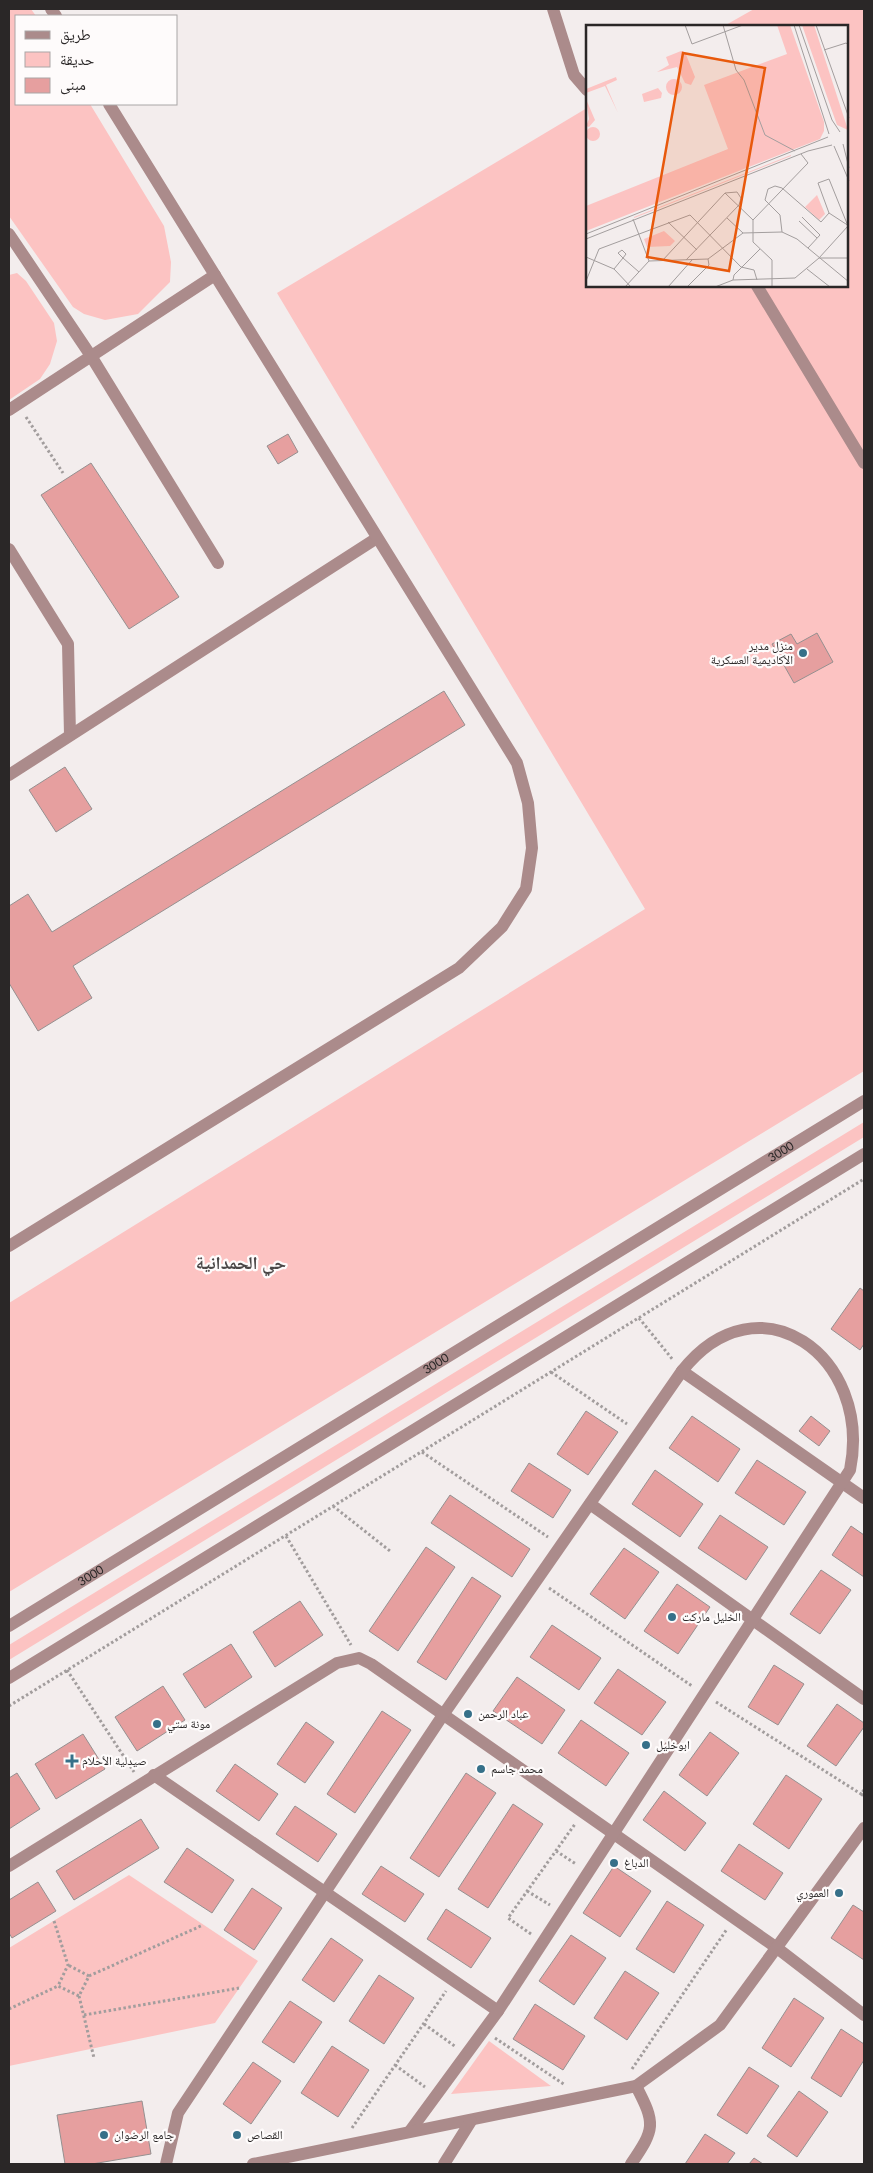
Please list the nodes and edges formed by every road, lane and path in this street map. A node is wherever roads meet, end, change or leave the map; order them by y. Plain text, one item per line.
1 (553, 9) edge
2 (586, 89) edge
3 (111, 105) edge
4 (9, 234) edge
5 (215, 275) junction
6 (758, 288) edge
7 (91, 356) junction
8 (13, 407) edge
9 (864, 463) edge
10 (63, 473) dead end
11 (377, 538) junction
12 (9, 549) edge
13 (218, 563) dead end
14 (70, 735) junction
15 (9, 775) edge
16 (864, 1102) edge
17 (864, 1154) edge
18 (864, 1179) edge
19 (9, 1246) edge
20 (638, 1318) junction
21 (682, 1371) junction
22 (551, 1372) junction
23 (639, 1432) junction
24 (422, 1452) junction
25 (842, 1483) junction
26 (864, 1498) edge
27 (590, 1504) junction
28 (334, 1506) junction
29 (286, 1536) junction
30 (561, 1546) junction
31 (390, 1551) dead end
32 (752, 1621) junction
33 (9, 1626) edge
34 (359, 1658) junction
35 (68, 1670) junction
36 (9, 1678) edge
37 (864, 1699) edge
38 (9, 1706) edge
39 (443, 1715) junction
40 (154, 1775) junction
41 (141, 1783) junction
42 (864, 1790) edge
43 (864, 1796) edge
44 (583, 1814) junction
45 (864, 1828) edge
46 (612, 1834) junction
47 (556, 1850) junction
48 (9, 1866) edge
49 (588, 1872) junction
50 (527, 1891) junction
51 (325, 1893) junction
52 (561, 1913) junction
53 (734, 1919) junction
54 (54, 1921) dead end
55 (203, 1924) dead end
56 (542, 1942) junction
57 (776, 1948) junction
58 (68, 1965) junction
59 (89, 1976) junction
60 (454, 1980) junction
61 (58, 1986) junction
62 (239, 1988) dead end
63 (79, 1996) junction
64 (9, 2009) edge
65 (498, 2011) junction
66 (84, 2014) junction
67 (864, 2015) edge
68 (424, 2024) junction
69 (485, 2030) junction
70 (467, 2055) junction
71 (94, 2058) dead end
72 (395, 2065) junction
73 (636, 2086) junction
74 (618, 2090) junction
75 (437, 2095) junction
76 (583, 2097) junction
77 (471, 2121) junction
78 (410, 2132) junction
79 (338, 2148) junction
80 (166, 2164) edge
81 (253, 2164) edge
82 (444, 2164) edge
83 (631, 2164) edge

1 - 2 street
3 - 5 street
4 - 7 street
5 - 7 street
5 - 11 street
6 - 9 street
7 - 8 street
7 - 13 street
8 - 10 path
11 - 14 street
11 - 19 street
12 - 14 street
14 - 15 street
16 - 33 street, 3000
17 - 36 street
18 - 20 path
20 - 21 path
20 - 22 path
21 - 23 street
21 - 25 street
21 - 25 street
22 - 23 path
22 - 24 path
23 - 27 street
24 - 28 path
24 - 30 path
25 - 26 street
25 - 32 street
27 - 30 street
27 - 32 street
28 - 29 path
28 - 31 path
29 - 34 path
29 - 35 path
30 - 39 street
32 - 37 street
32 - 46 street
34 - 39 street
34 - 40 street
35 - 38 path
35 - 41 path
39 - 44 street
39 - 51 street
40 - 41 street
40 - 51 street
41 - 48 street
42 - 43 path
44 - 46 street
44 - 47 path
45 - 57 street
46 - 49 street
46 - 53 street
47 - 49 path
47 - 50 path
49 - 52 street
50 - 52 path
50 - 56 path
51 - 60 street
51 - 80 street
52 - 56 street
53 - 57 street
53 - 74 path
54 - 58 path
55 - 59 path
56 - 65 street
57 - 67 street
57 - 73 street
58 - 59 path
58 - 61 path
59 - 63 path
60 - 65 street
60 - 68 path
61 - 63 path
61 - 64 path
62 - 66 path
63 - 66 path
65 - 69 street
66 - 71 path
68 - 70 path
68 - 72 path
69 - 70 street
69 - 76 path
70 - 75 street
72 - 75 path
72 - 79 path
73 - 74 street
73 - 83 street
74 - 76 street
75 - 78 street
76 - 77 street
77 - 78 street
77 - 82 street
78 - 79 street
79 - 81 street

